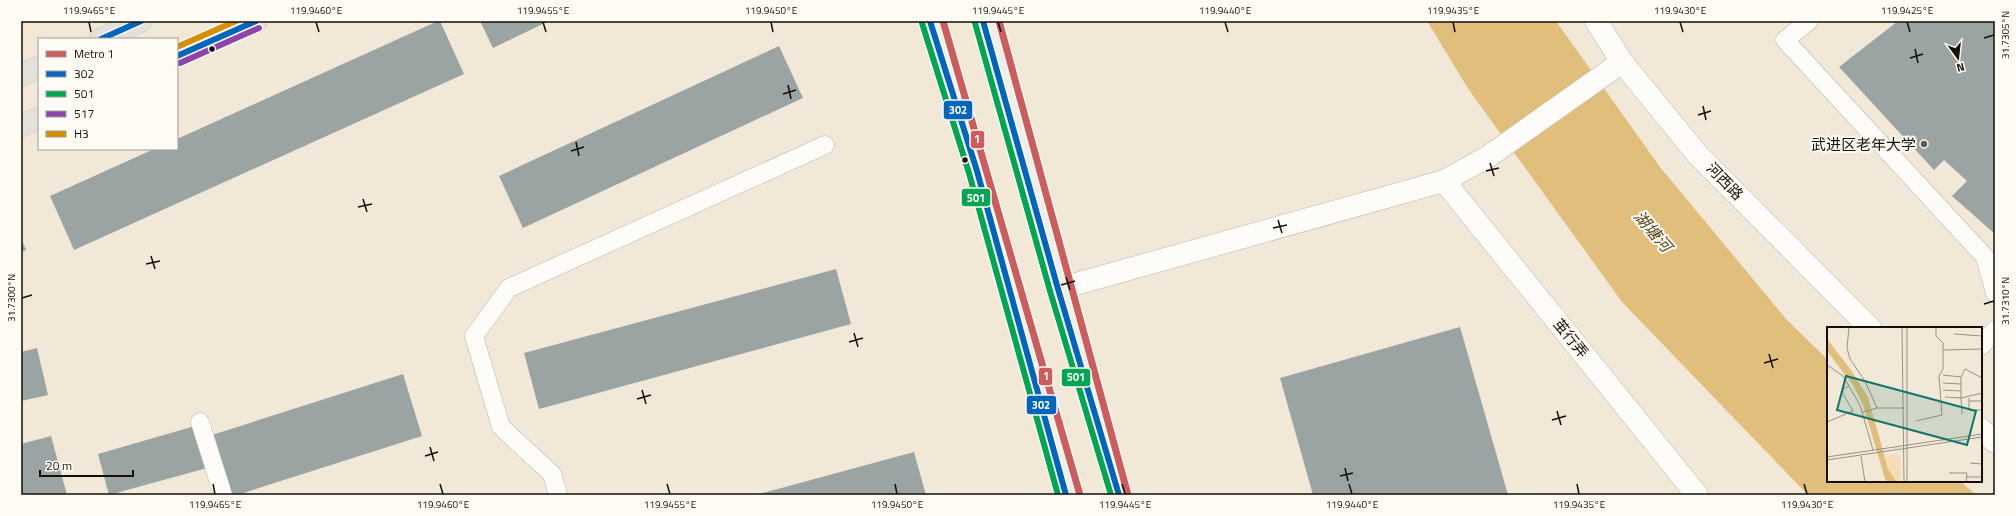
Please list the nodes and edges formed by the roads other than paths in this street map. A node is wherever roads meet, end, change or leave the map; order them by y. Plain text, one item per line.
1 (141, 21) edge
2 (256, 21) edge
3 (930, 21) edge
4 (983, 21) edge
5 (1596, 21) edge
6 (1809, 21) edge
7 (103, 38) edge
8 (178, 56) edge
9 (1622, 62) junction
10 (38, 67) edge
11 (21, 75) edge
12 (38, 118) edge
13 (21, 126) edge
14 (825, 145) dead end
15 (1444, 181) junction
16 (1058, 289) junction
17 (1995, 293) edge
18 (1869, 327) edge
19 (1995, 330) edge
20 (1982, 345) edge
21 (200, 422) dead end
22 (1982, 430) edge
23 (1995, 442) edge
24 (223, 495) edge
25 (558, 495) edge
26 (1066, 495) edge
27 (1119, 495) edge
28 (1698, 495) edge

1 - 7 main road
2 - 8 main road
3 - 26 main road
4 - 16 main road
5 - 9 street, 河西路
6 - 17 lane
9 - 15 street
9 - 18 street, 河西路
10 - 11 main road
12 - 13 main road
14 - 25 lane
15 - 16 street
15 - 28 street, 茧行弄
16 - 27 main road
19 - 20 lane
21 - 24 lane
22 - 23 street

